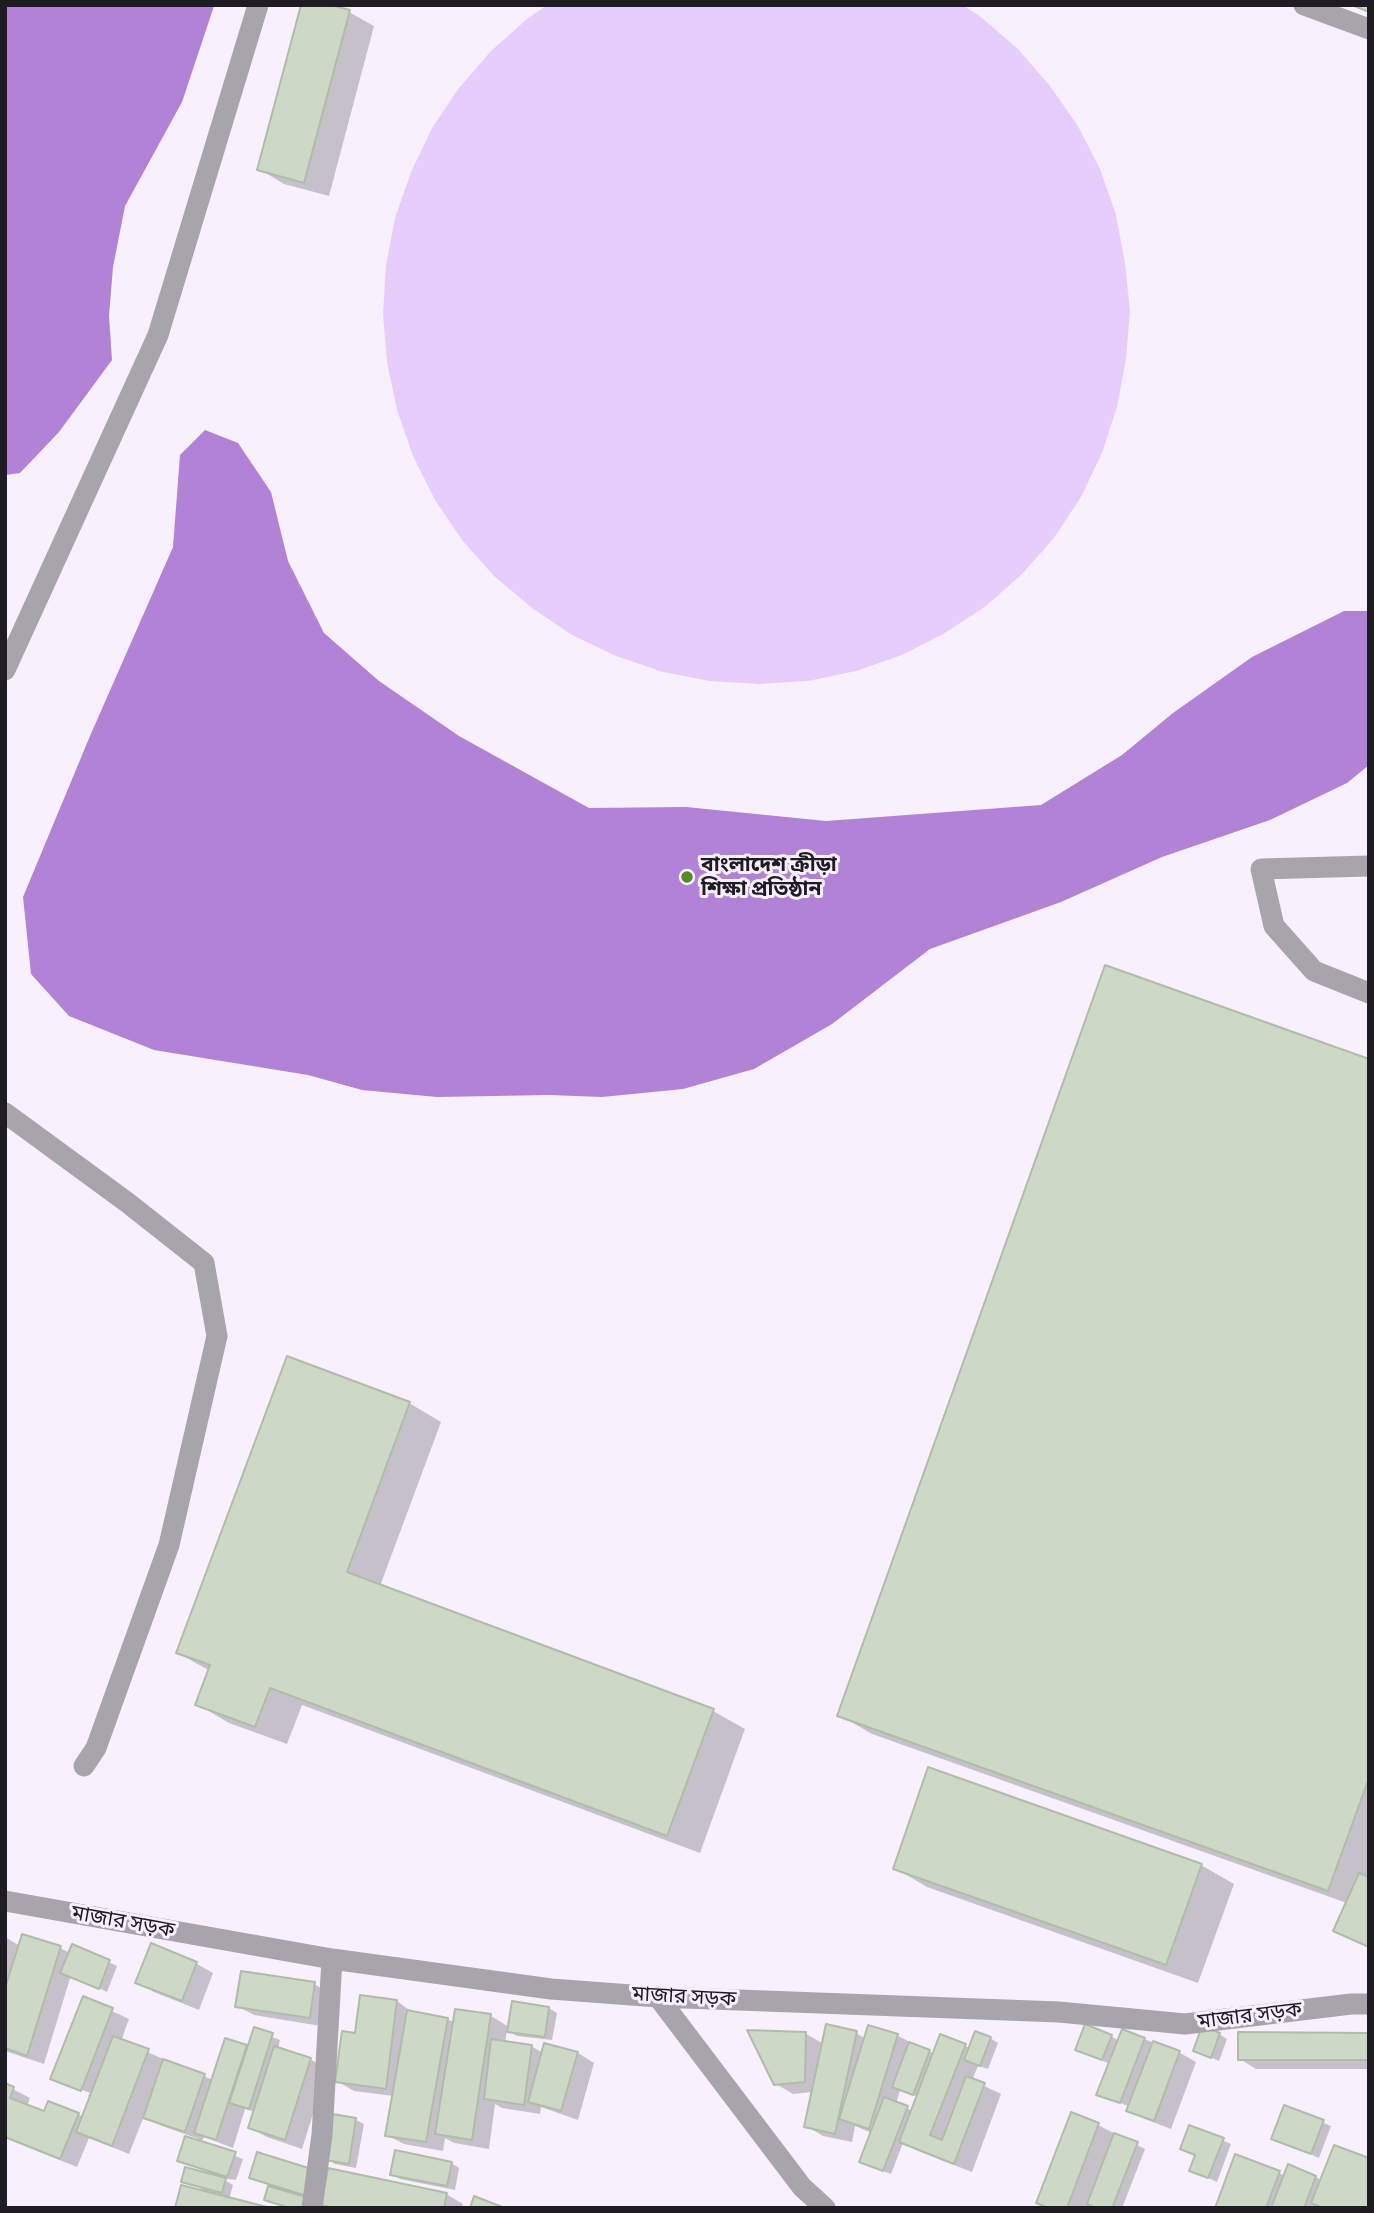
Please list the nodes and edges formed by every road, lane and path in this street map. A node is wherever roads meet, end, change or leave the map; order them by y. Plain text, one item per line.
1 (258, 5) edge
2 (1304, 5) edge
3 (1369, 29) edge
4 (5, 670) edge
5 (1369, 866) edge
6 (1369, 993) edge
7 (5, 1113) edge
8 (84, 1766) dead end
9 (5, 1901) edge
10 (332, 1959) junction
11 (658, 1997) junction
12 (1369, 2004) edge
13 (312, 2208) edge
14 (825, 2208) edge

1 - 4 street
2 - 3 street
5 - 6 street
7 - 8 street
9 - 10 street, মাজার সড়ক
10 - 11 street, মাজার সড়ক
10 - 13 street
11 - 12 street, মাজার সড়ক
11 - 14 street

